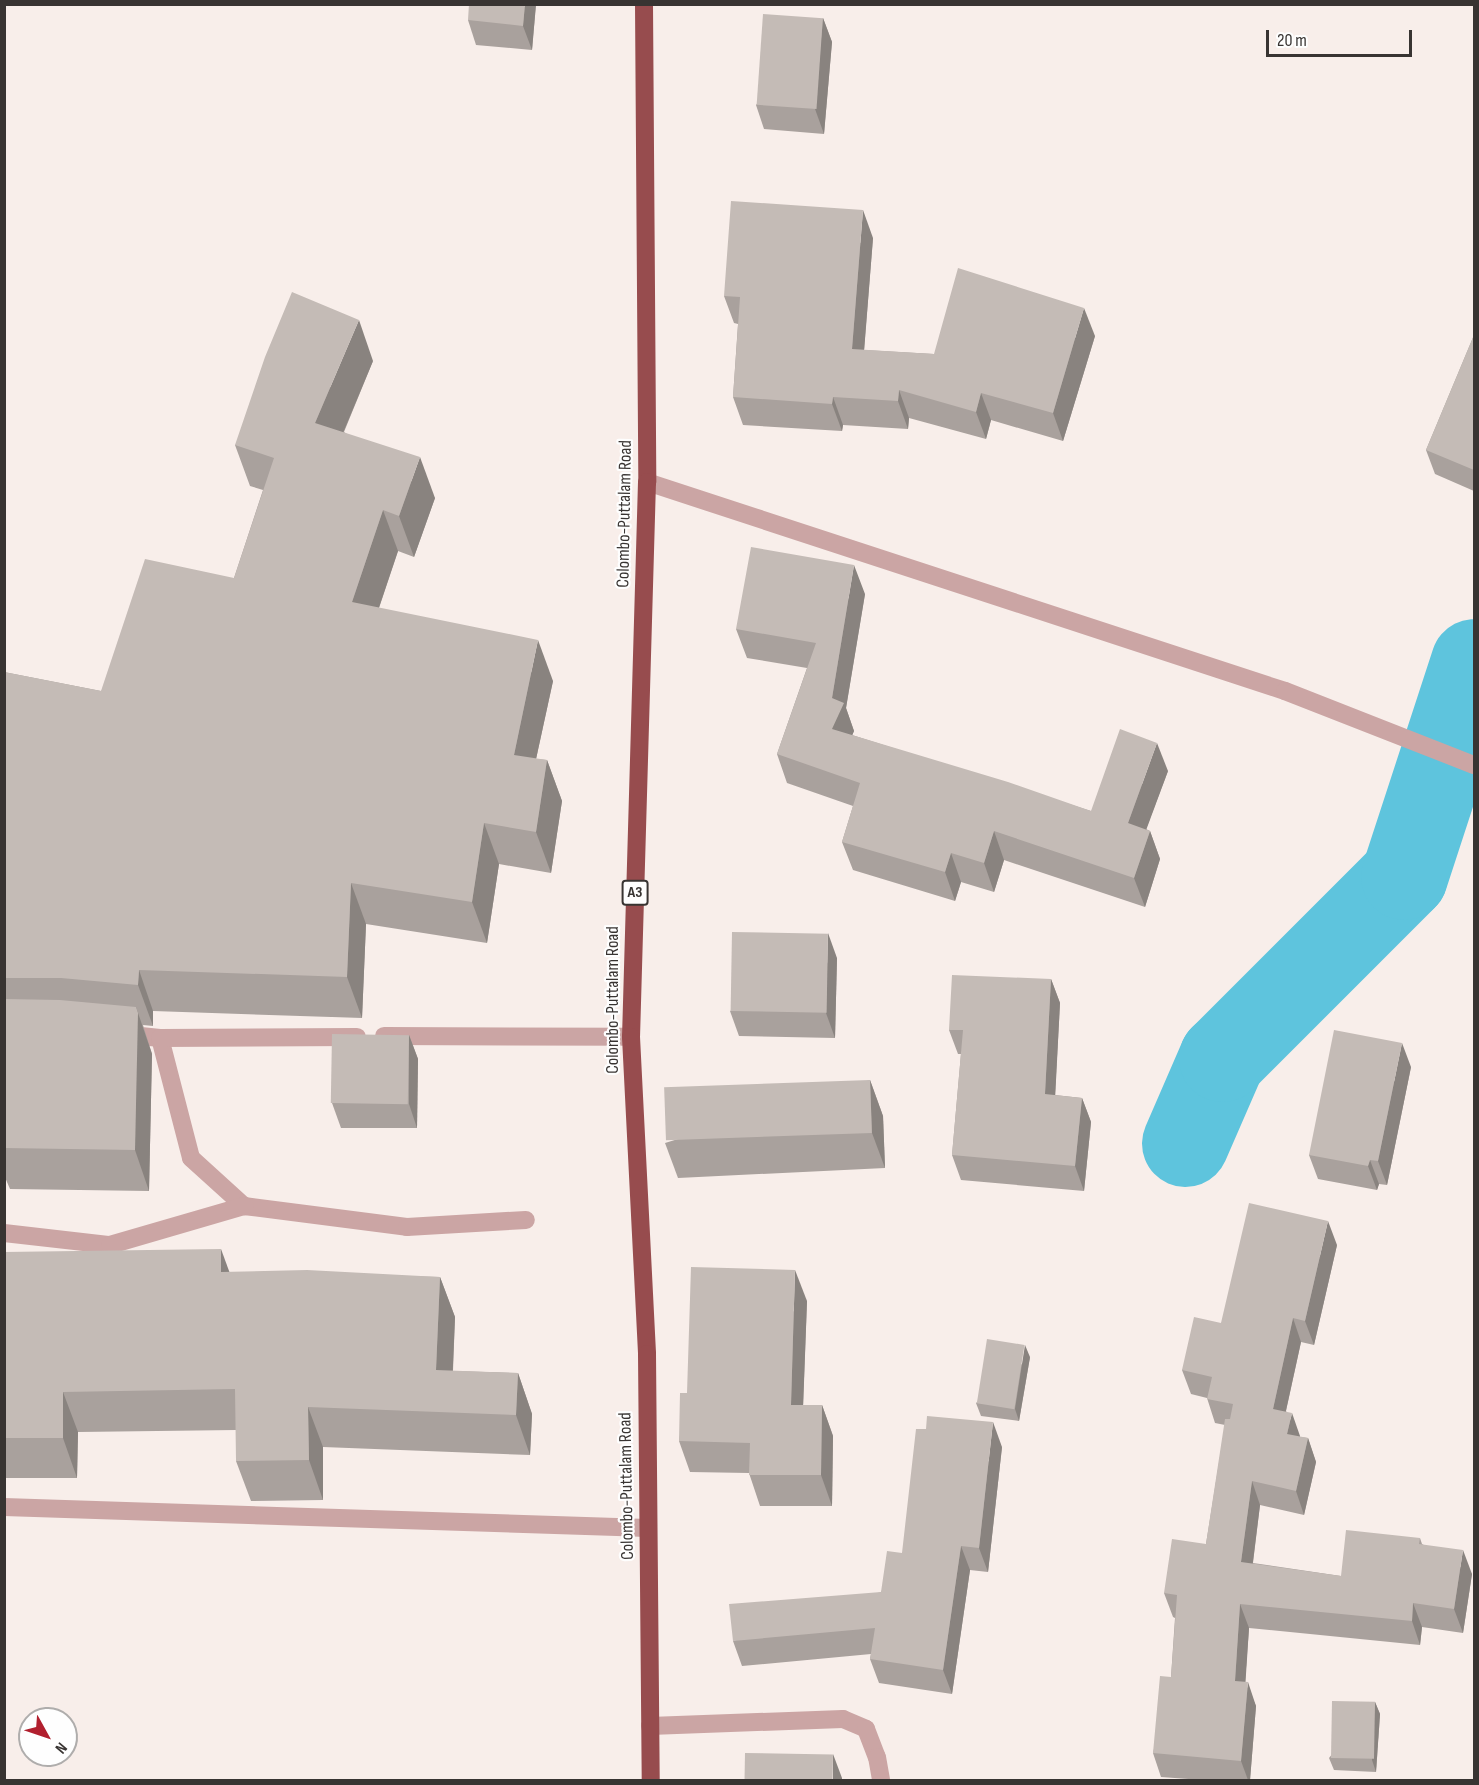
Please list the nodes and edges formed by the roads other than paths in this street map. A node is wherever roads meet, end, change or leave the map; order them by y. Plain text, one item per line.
1 (644, 4) edge
2 (648, 482) junction
3 (1474, 765) edge
4 (108, 1033) edge
5 (631, 1037) junction
6 (160, 1038) junction
7 (244, 1206) junction
8 (526, 1220) dead end
9 (4, 1233) edge
10 (4, 1507) edge
11 (648, 1528) junction
12 (651, 1726) junction
13 (651, 1780) edge
14 (881, 1780) edge

1 - 2 highway, Colombo-Puttalam Road / A3
2 - 3 street
2 - 5 highway, Colombo-Puttalam Road / A3
4 - 6 street
5 - 6 street
5 - 11 highway, Colombo-Puttalam Road / A3
6 - 7 street
7 - 8 street
7 - 9 street
10 - 11 street
11 - 12 highway, Colombo-Puttalam Road / A3
12 - 13 highway, Colombo-Puttalam Road / A3
12 - 14 street

